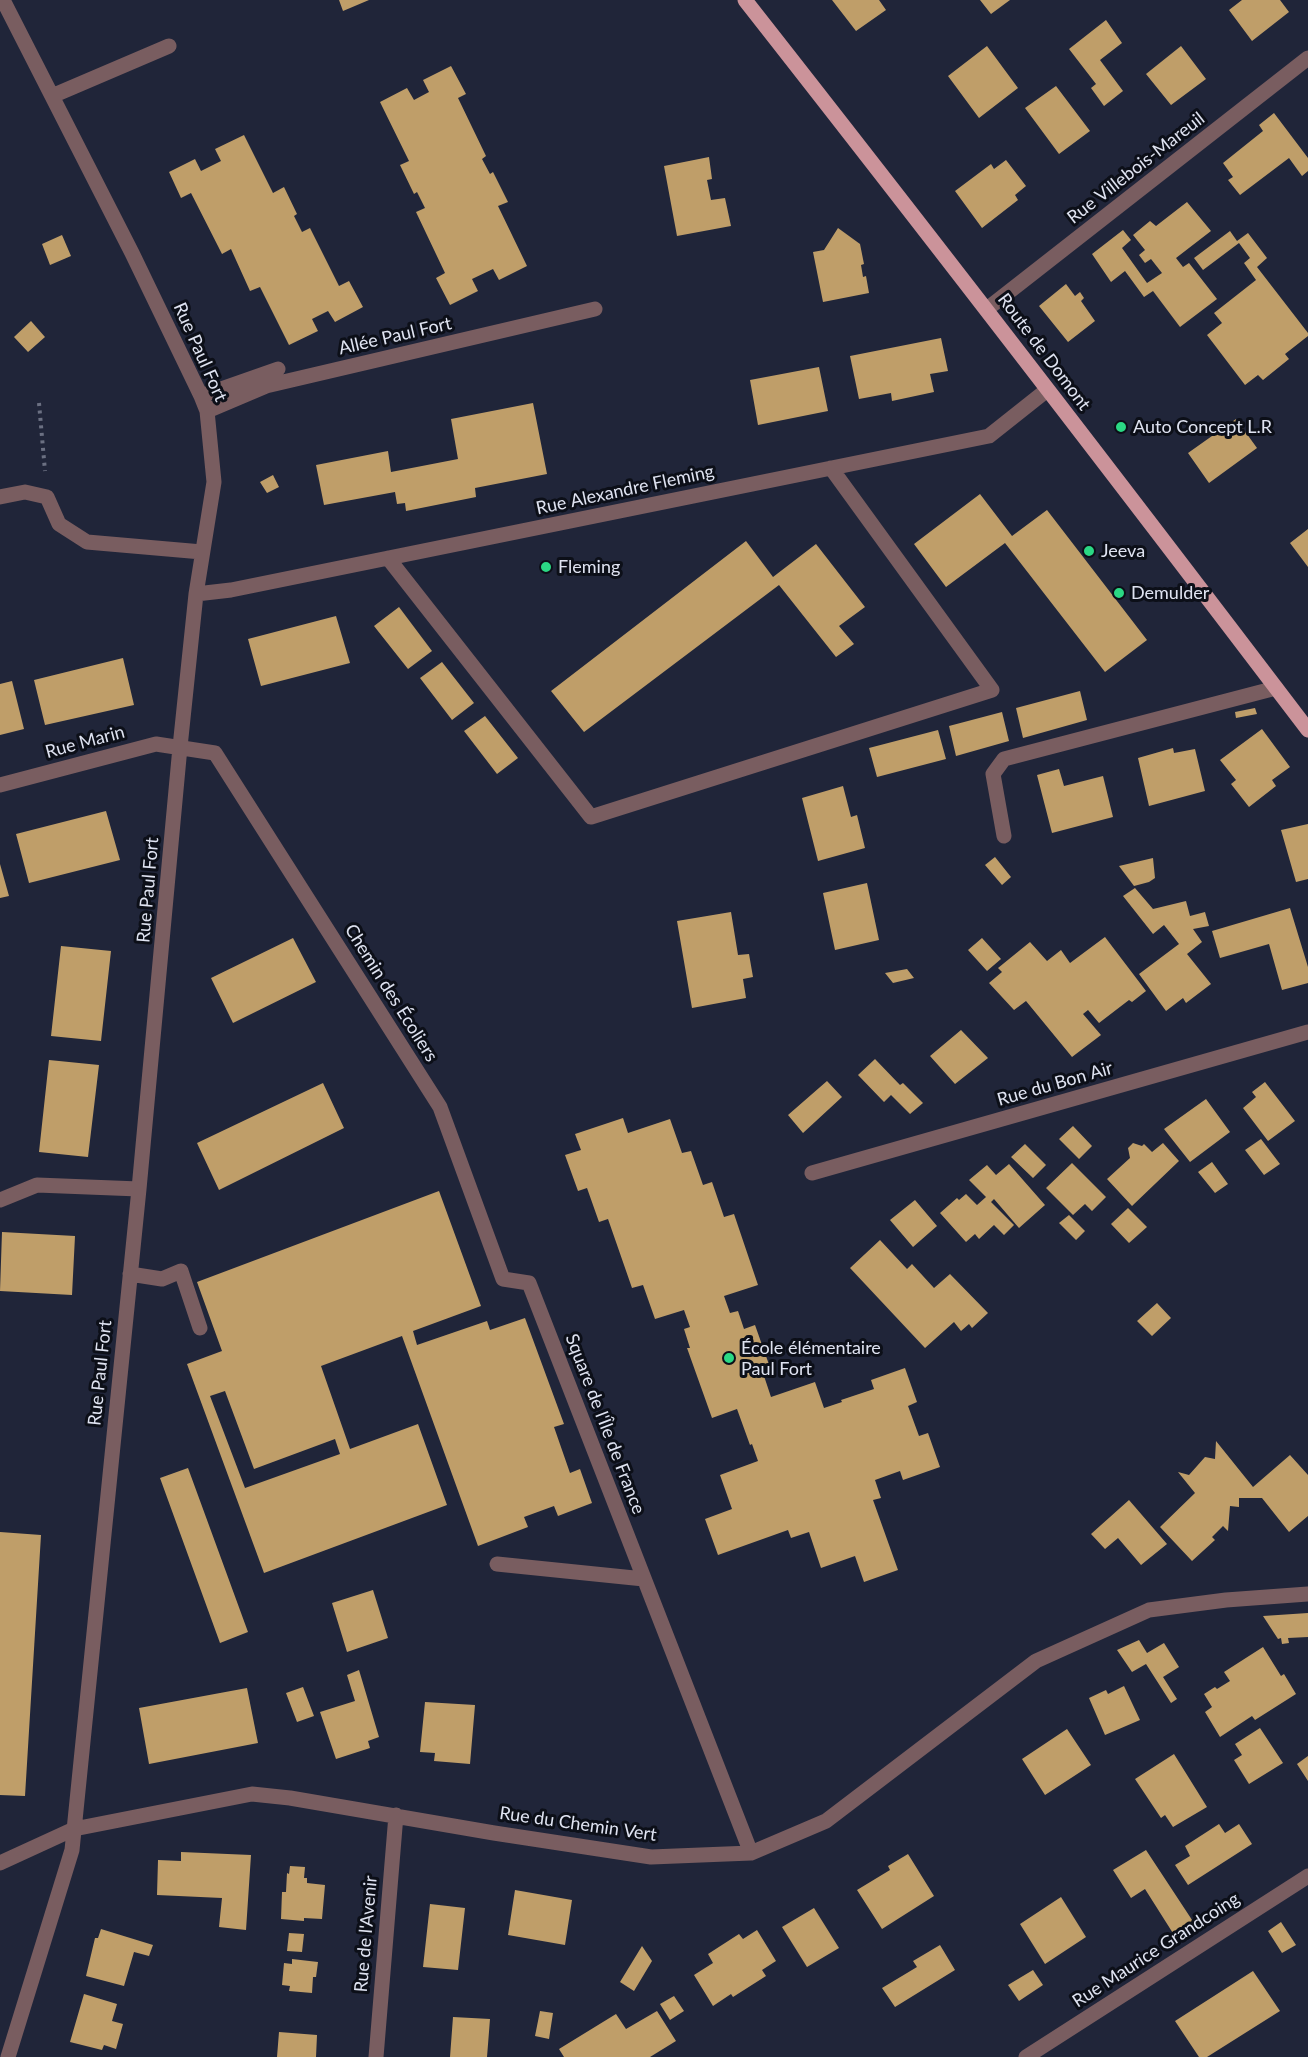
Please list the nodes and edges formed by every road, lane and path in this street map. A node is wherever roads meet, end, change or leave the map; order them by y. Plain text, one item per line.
1 (3, 0) edge
2 (745, 0) edge
3 (169, 46) dead end
4 (1308, 58) edge
5 (52, 96) junction
6 (595, 309) dead end
7 (987, 309) junction
8 (278, 369) dead end
9 (1047, 390) junction
10 (201, 396) junction
11 (39, 403) dead end
12 (207, 411) junction
13 (831, 468) junction
14 (0, 497) edge
15 (47, 497) junction
16 (202, 552) junction
17 (388, 558) junction
18 (196, 594) junction
19 (1276, 688) junction
20 (1308, 730) edge
21 (180, 747) junction
22 (0, 785) edge
23 (1004, 836) dead end
24 (1308, 1032) edge
25 (812, 1173) dead end
26 (139, 1189) junction
27 (0, 1200) edge
28 (130, 1274) junction
29 (529, 1283) joint
30 (200, 1328) dead end
31 (497, 1564) dead end
32 (644, 1579) junction
33 (1308, 1594) edge
34 (396, 1815) junction
35 (74, 1829) junction
36 (751, 1853) junction
37 (0, 1863) edge
38 (1308, 1876) edge
39 (8, 2057) edge
40 (376, 2057) edge
41 (1026, 2057) edge

1 - 5 street, Rue Paul Fort
2 - 7 main road, Route de Domont
3 - 5 street
4 - 7 street, Rue Villebois-Mareuil
5 - 10 street, Rue Paul Fort
6 - 12 street, Allée Paul Fort
7 - 9 main road, Route de Domont
8 - 10 street
9 - 13 street, Rue Alexandre Fleming
9 - 19 main road, Route de Domont
10 - 12 street, Rue Paul Fort
11 - 15 path
12 - 16 street, Rue Paul Fort
13 - 17 street, Rue Alexandre Fleming
13 - 17 street
14 - 15 street
15 - 16 street
16 - 18 street, Rue Paul Fort
17 - 18 street, Rue Alexandre Fleming
18 - 21 street, Rue Paul Fort
19 - 20 main road, Route de Domont
19 - 23 street
21 - 22 street, Rue Marin
21 - 26 street, Rue Paul Fort
21 - 29 street, Chemin des Écoliers
24 - 25 street, Rue du Bon Air
26 - 27 street
26 - 28 street, Rue Paul Fort
28 - 30 street
28 - 35 street, Rue Paul Fort
29 - 32 street, Square de l'Île de France
31 - 32 street
32 - 36 street, Square de l'Île de France
33 - 36 street, Rue du Chemin Vert
34 - 35 street, Rue du Chemin Vert
34 - 36 street, Rue du Chemin Vert
34 - 40 street, Rue de l'Avenir
35 - 37 street, Rue du Chemin Vert
35 - 39 street, Rue Paul Fort
38 - 41 street, Rue Maurice Grandcoing

